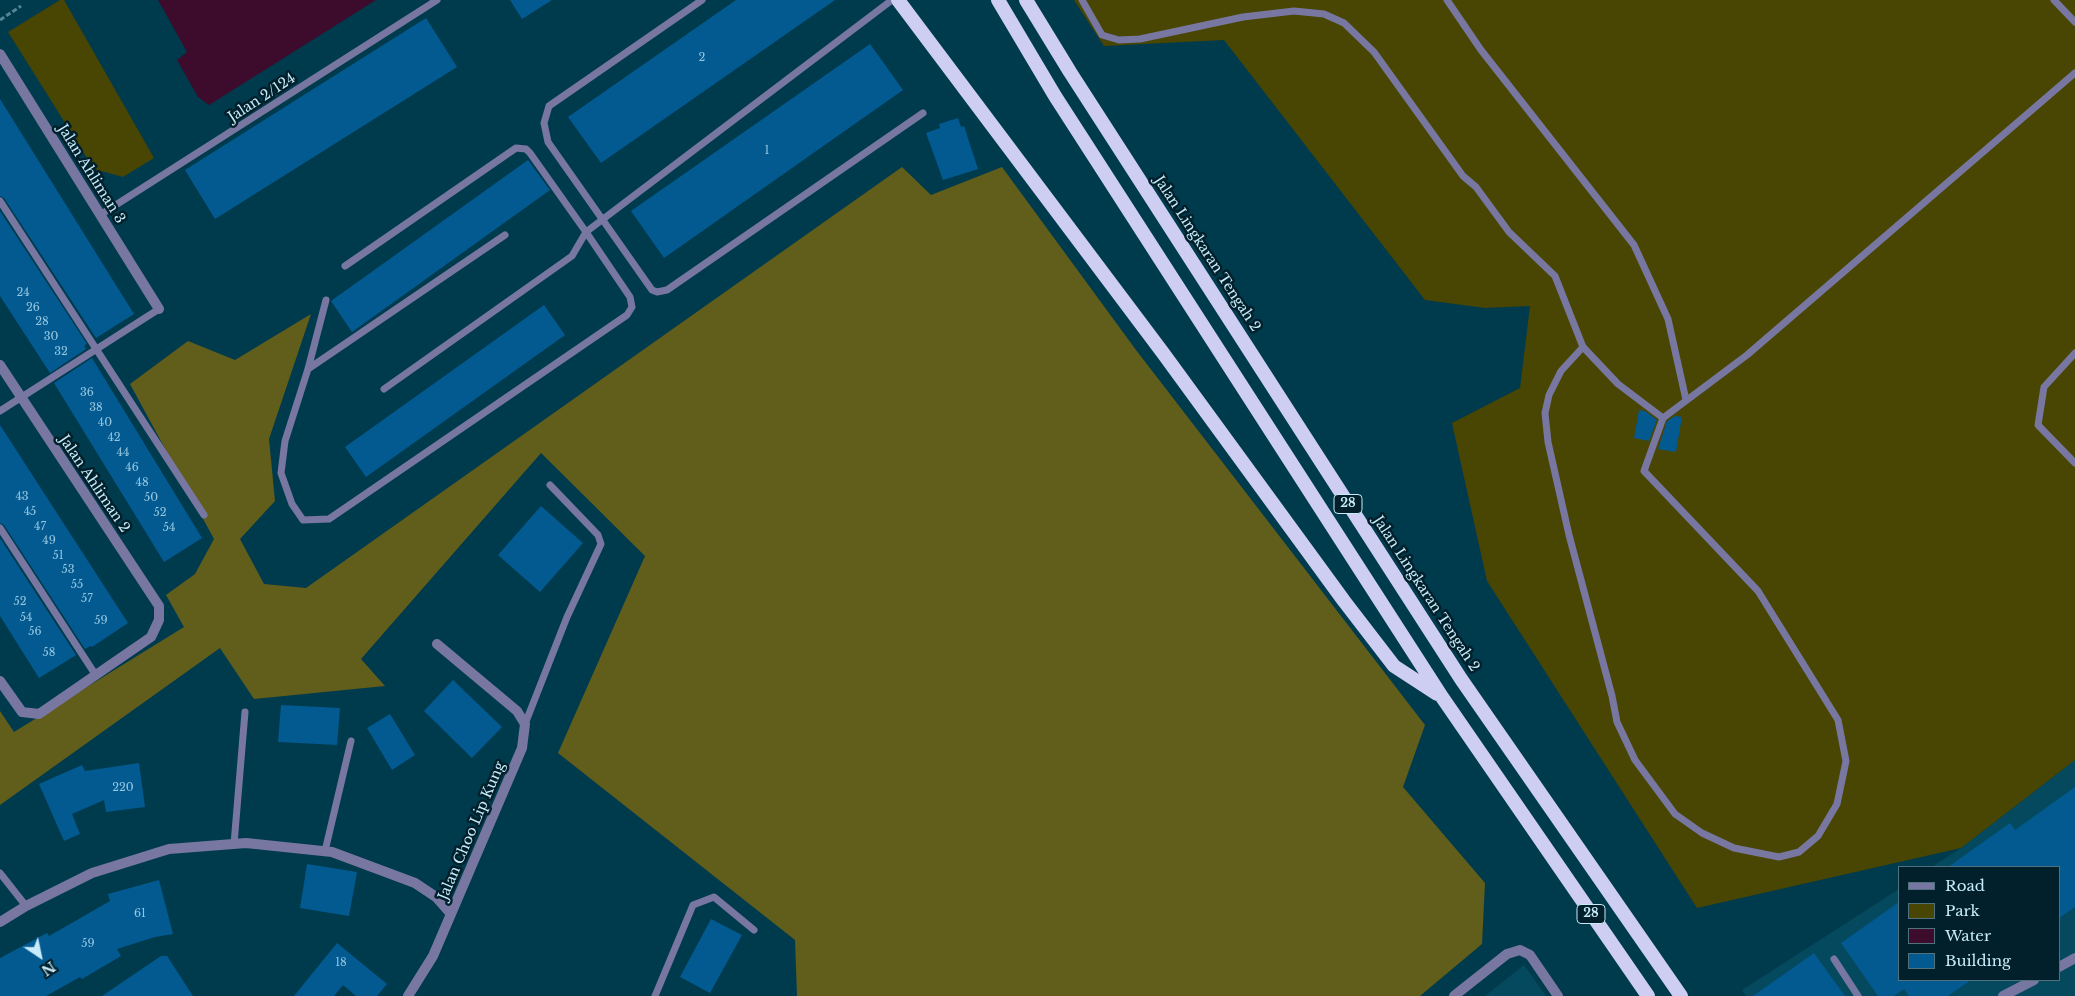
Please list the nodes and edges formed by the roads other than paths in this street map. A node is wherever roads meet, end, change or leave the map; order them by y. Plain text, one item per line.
1 (437, 0) edge
2 (702, 0) edge
3 (892, 0) edge
4 (898, 0) edge
5 (998, 0) edge
6 (1082, 0) edge
7 (1447, 0) edge
8 (2054, 0) edge
9 (1027, 2) edge
10 (2075, 22) edge
11 (0, 54) edge
12 (2075, 73) edge
13 (923, 113) dead end
14 (0, 201) edge
15 (100, 215) junction
16 (602, 219) junction
17 (586, 232) junction
18 (505, 235) dead end
19 (345, 266) dead end
20 (326, 300) dead end
21 (159, 309) joint
22 (1583, 347) junction
23 (96, 351) junction
24 (2075, 353) edge
25 (0, 365) edge
26 (308, 369) junction
27 (384, 389) dead end
28 (21, 398) junction
29 (1686, 400) junction
30 (0, 411) edge
31 (1663, 418) junction
32 (2075, 463) edge
33 (550, 485) dead end
34 (204, 515) dead end
35 (0, 528) edge
36 (437, 644) dead end
37 (95, 674) junction
38 (0, 681) edge
39 (1442, 697) junction
40 (245, 712) dead end
41 (525, 724) junction
42 (351, 741) dead end
43 (234, 844) junction
44 (326, 851) junction
45 (0, 873) edge
46 (26, 906) junction
47 (452, 914) junction
48 (0, 922) edge
49 (754, 930) dead end
50 (2075, 958) edge
51 (1834, 959) dead end
52 (2060, 966) edge
53 (2032, 981) edge
54 (408, 996) edge
55 (655, 996) edge
56 (1454, 996) edge
57 (1558, 996) edge
58 (1648, 996) edge
59 (1681, 996) edge
60 (1858, 996) edge
61 (2003, 996) edge

1 - 15 lane, Jalan 2/124
2 - 16 lane
3 - 16 lane
4 - 39 highway
5 - 39 highway, 28
6 - 22 lane
7 - 29 lane
8 - 10 lane
9 - 59 highway, Jalan Lingkaran Tengah 2 / 28
11 - 15 street, Jalan Ahliman 3
12 - 29 lane
13 - 16 lane
14 - 23 lane
15 - 21 street, Jalan Ahliman 3
16 - 17 lane
17 - 19 lane
17 - 26 lane
17 - 27 lane
18 - 26 lane
20 - 26 lane
21 - 23 lane
22 - 31 lane
22 - 31 lane
23 - 28 lane
23 - 34 lane
24 - 32 lane
25 - 28 street, Jalan Ahliman 2
28 - 30 lane
28 - 37 street, Jalan Ahliman 2
29 - 31 lane
33 - 41 lane
35 - 37 lane
36 - 41 street
37 - 38 street
39 - 58 highway, 28
40 - 43 lane
41 - 47 street, Jalan Choo Lip Kung
42 - 44 lane
43 - 44 street, Jalan Choo Lip Kung
43 - 46 street, Jalan Choo Lip Kung
44 - 47 street, Jalan Choo Lip Kung
45 - 46 lane
46 - 48 street, Jalan Choo Lip Kung
47 - 54 street
49 - 55 lane
50 - 52 street
51 - 60 lane
53 - 61 street
56 - 57 street

